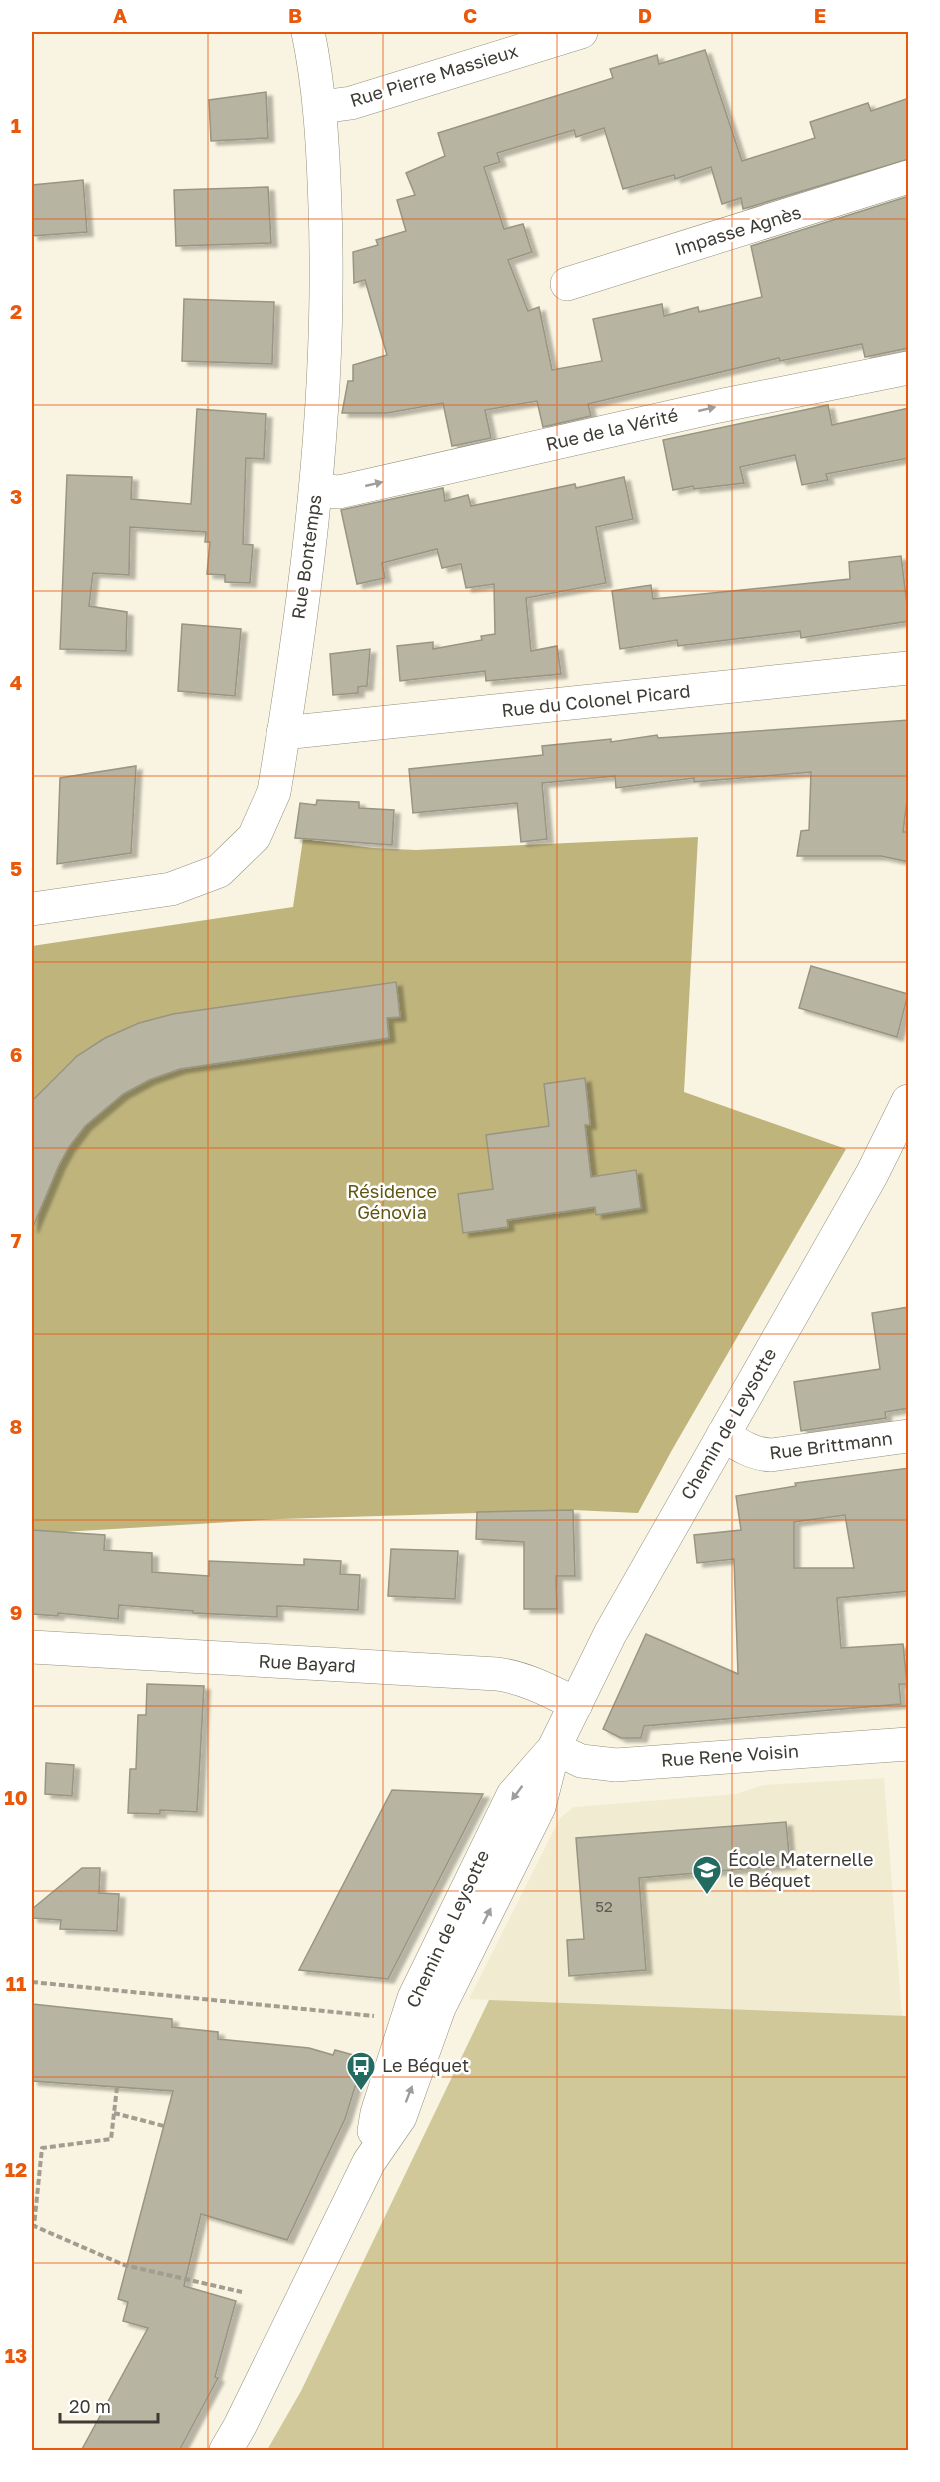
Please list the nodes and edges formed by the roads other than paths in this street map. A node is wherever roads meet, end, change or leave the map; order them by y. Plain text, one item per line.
1 (308, 32) edge
2 (580, 32) edge
3 (321, 107) junction
4 (909, 177) edge
5 (567, 284) dead end
6 (909, 368) edge
7 (316, 490) junction
8 (909, 668) edge
9 (283, 733) junction
10 (32, 909) edge
11 (909, 1101) edge
12 (723, 1435) junction
13 (909, 1436) edge
14 (32, 1647) edge
15 (576, 1704) junction
16 (909, 1744) edge
17 (554, 1748) junction
18 (226, 2451) edge

1 - 3 street, Rue Bontemps
2 - 3 street, Rue Pierre Massieux
3 - 7 street, Rue Bontemps
4 - 5 street, Impasse Agnès
7 -> 6 street, Rue de la Vérité
7 - 9 street, Rue Bontemps
8 - 9 street, Rue du Colonel Picard
9 - 10 street, Rue Bontemps
11 - 12 street, Chemin de Leysotte
12 - 13 street, Rue Brittmann
12 - 15 street, Chemin de Leysotte
14 - 15 street, Rue Bayard
15 - 17 street, Chemin de Leysotte
16 - 17 street, Rue Rene Voisin
17 - 18 street, Chemin de Leysotte

